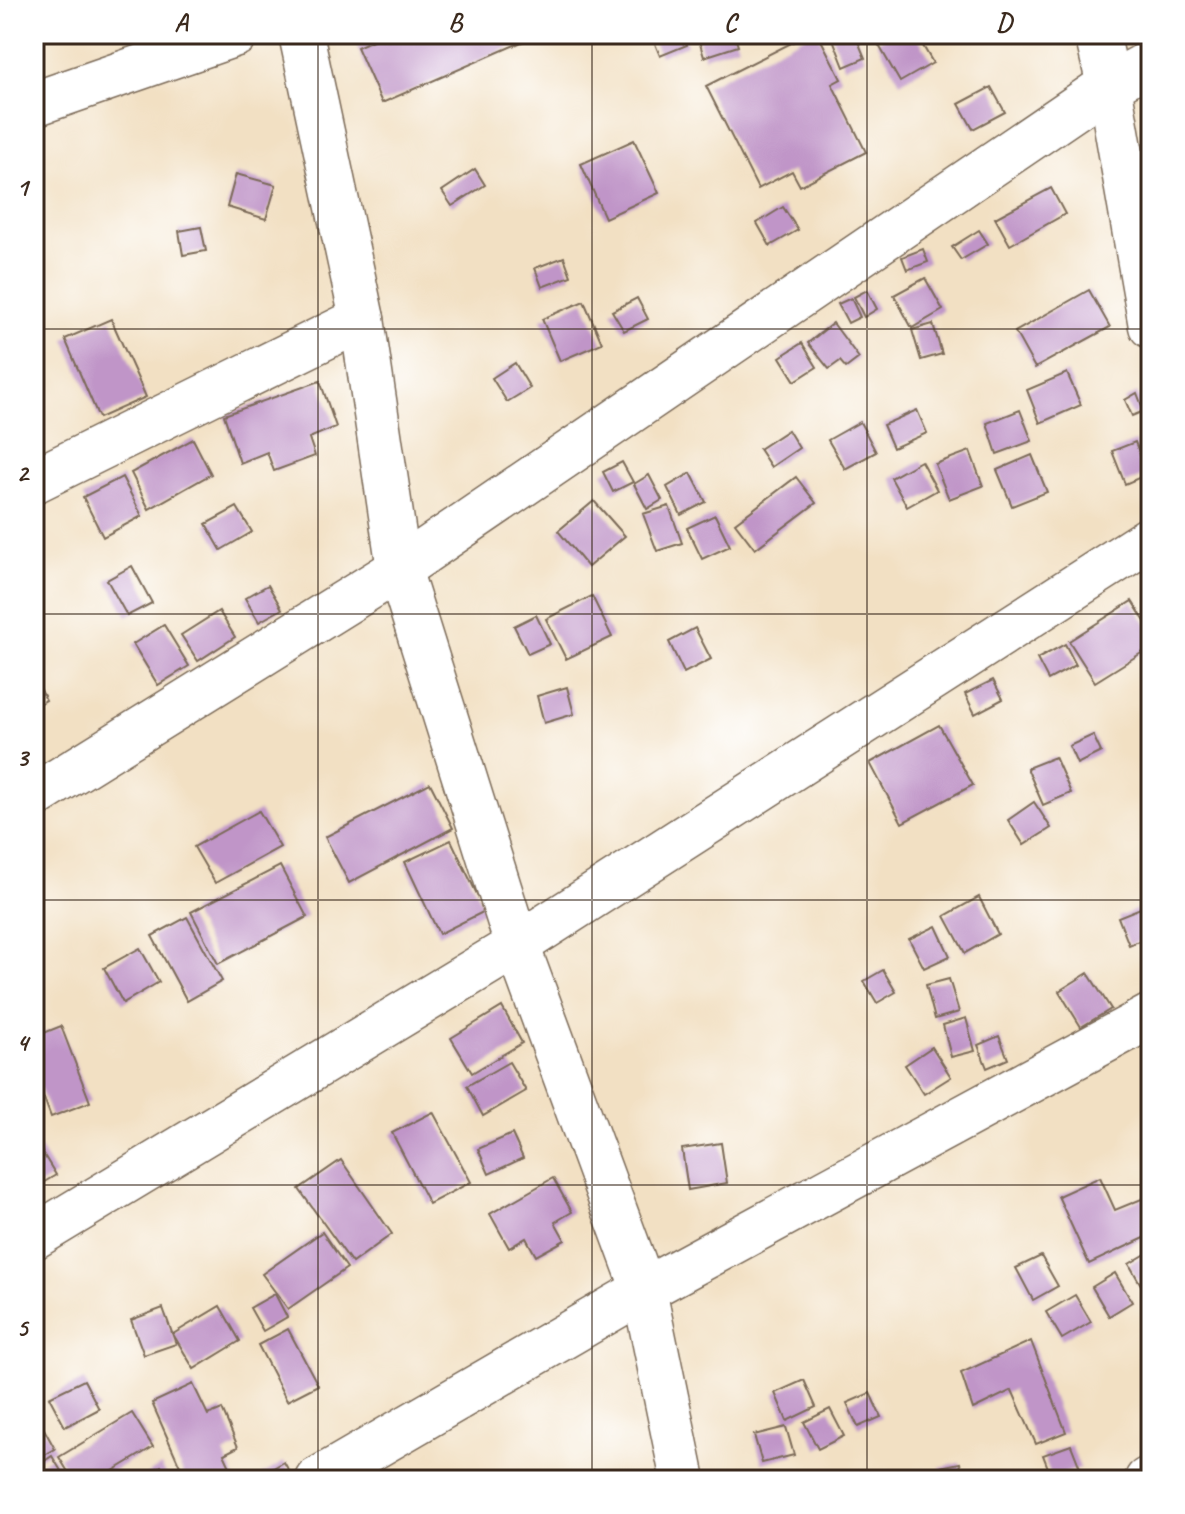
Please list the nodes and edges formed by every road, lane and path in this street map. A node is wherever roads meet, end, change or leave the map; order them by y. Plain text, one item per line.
1 (236, 34) edge
2 (301, 34) edge
3 (1097, 34) edge
4 (1151, 62) edge
5 (1109, 85) junction
6 (34, 104) edge
7 (362, 319) junction
8 (1151, 326) edge
9 (34, 481) edge
10 (1151, 538) edge
11 (399, 569) junction
12 (34, 796) edge
13 (517, 945) junction
14 (1151, 1016) edge
15 (34, 1237) edge
16 (644, 1290) junction
17 (317, 1480) edge
18 (683, 1480) edge

1 - 6 street
2 - 7 street
3 - 5 street
4 - 5 street
5 - 8 street
5 - 11 street
7 - 9 street
7 - 11 street
10 - 13 street
11 - 12 street
11 - 13 street
13 - 15 street
13 - 16 street
14 - 16 street
16 - 17 street
16 - 18 street

